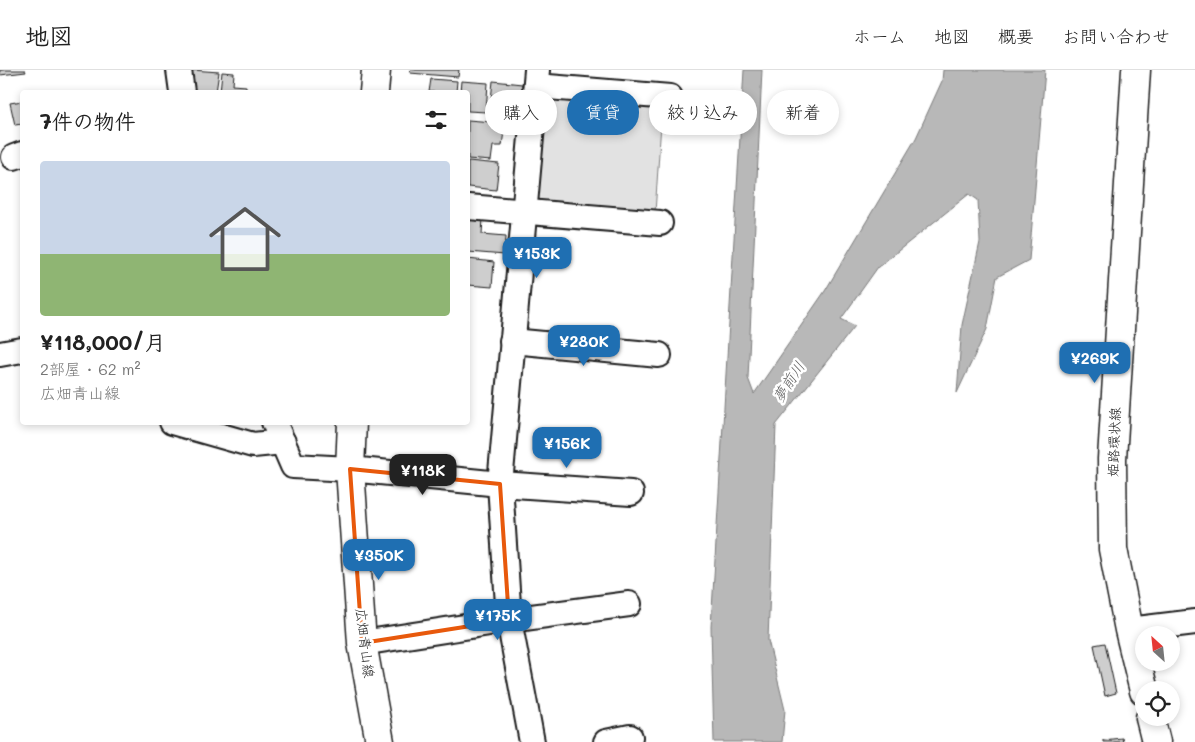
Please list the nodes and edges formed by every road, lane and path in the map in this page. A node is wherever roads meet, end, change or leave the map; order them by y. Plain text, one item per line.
1 (179, 70) edge
2 (376, 70) edge
3 (1136, 70) edge
4 (537, 78) edge
5 (182, 90) edge
6 (374, 90) edge
7 (649, 94) edge
8 (470, 207) edge
9 (524, 212) junction
10 (660, 222) dead end
11 (512, 341) junction
12 (20, 350) edge
13 (0, 354) edge
14 (659, 355) dead end
15 (183, 425) edge
16 (352, 425) edge
17 (278, 432) edge
18 (350, 469) junction
19 (500, 484) junction
20 (631, 493) dead end
21 (629, 604) dead end
22 (509, 620) junction
23 (1195, 622) edge
24 (1129, 630) junction
25 (362, 643) junction
26 (1142, 681) edge
27 (1152, 726) edge
28 (630, 737) dead end
29 (380, 742) edge
30 (532, 742) edge
31 (606, 742) edge
32 (1156, 742) edge

1 - 5 street
2 - 6 main road
3 - 24 main road, 姫路環状線
4 - 7 street
4 - 9 street
8 - 9 street
9 - 10 street
9 - 11 street
11 - 14 street
11 - 19 street
12 - 13 street
15 - 17 street
16 - 18 main road, 広畑青山線
17 - 18 street
18 - 19 street
18 - 25 main road, 広畑青山線
19 - 20 street
19 - 22 street
21 - 22 street
22 - 25 street
22 - 30 street
23 - 24 street
24 - 26 main road, 姫路環状線
25 - 29 main road, 広畑青山線
27 - 32 main road
28 - 31 street

